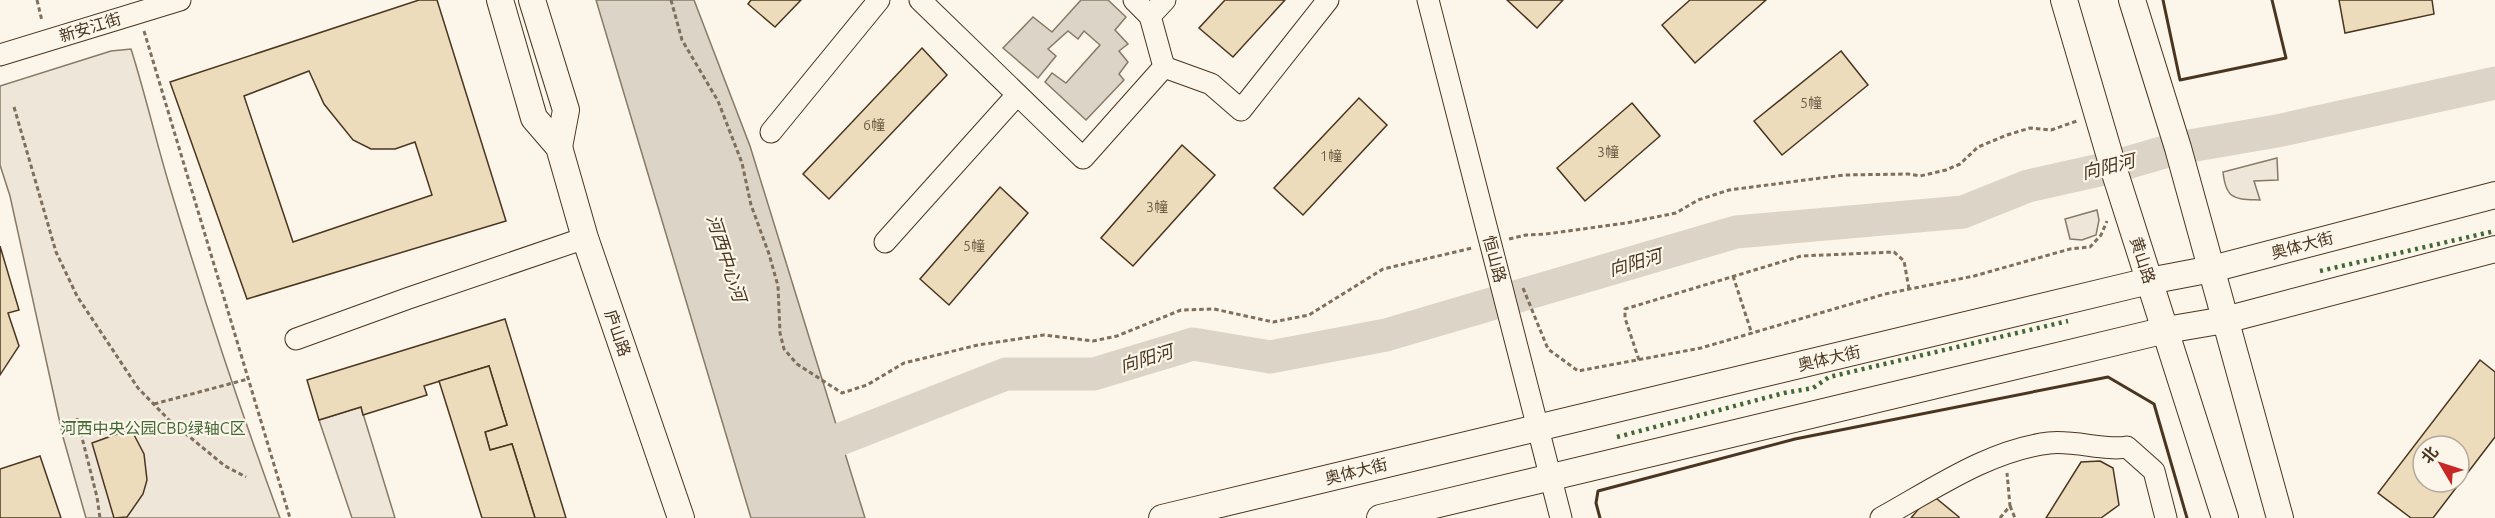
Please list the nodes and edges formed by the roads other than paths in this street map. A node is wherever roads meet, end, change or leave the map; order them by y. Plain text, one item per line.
1 (180, 0) edge
2 (500, 0) edge
3 (532, 0) edge
4 (879, 0) edge
5 (920, 0) edge
6 (1134, 0) edge
7 (1165, 0) edge
8 (1328, 0) edge
9 (1428, 0) edge
10 (2064, 0) edge
11 (2132, 0) edge
12 (1150, 16) junction
13 (0, 55) edge
14 (1164, 67) junction
15 (1017, 94) junction
16 (771, 132) dead end
17 (559, 147) junction
18 (2495, 195) edge
19 (585, 238) junction
20 (885, 242) dead end
21 (2495, 249) edge
22 (2212, 269) junction
23 (2149, 281) junction
24 (2225, 320) junction
25 (2166, 330) junction
26 (296, 339) dead end
27 (1537, 428) junction
28 (1549, 479) junction
29 (681, 518) edge
30 (1162, 518) edge
31 (1380, 518) edge
32 (1561, 518) edge
33 (1881, 518) edge
34 (2166, 518) edge
35 (2225, 518) edge
36 (2280, 518) edge

1 - 13 street, 新安江街
2 - 17 main road, 庐山路
3 - 17 main road, 庐山路
4 - 16 street
5 - 15 street
6 - 12 street
7 - 12 street
8 - 14 street
9 - 27 street, 恒山路
10 - 23 main road, 黄山路
11 - 22 main road
12 - 14 street
14 - 15 street
15 - 20 street
17 - 19 main road, 庐山路
18 - 22 main road, 奥体大街
19 - 26 street
19 - 29 main road, 庐山路
21 - 24 main road
22 - 23 main road, 奥体大街
22 - 24 main road
23 - 25 main road, 黄山路
23 - 27 main road, 奥体大街
24 - 25 main road
24 - 36 main road
25 - 28 main road
25 - 35 main road, 黄山路
27 - 28 street, 恒山路
27 - 30 main road, 奥体大街
28 - 31 main road
28 - 32 street, 恒山路
33 - 34 street

